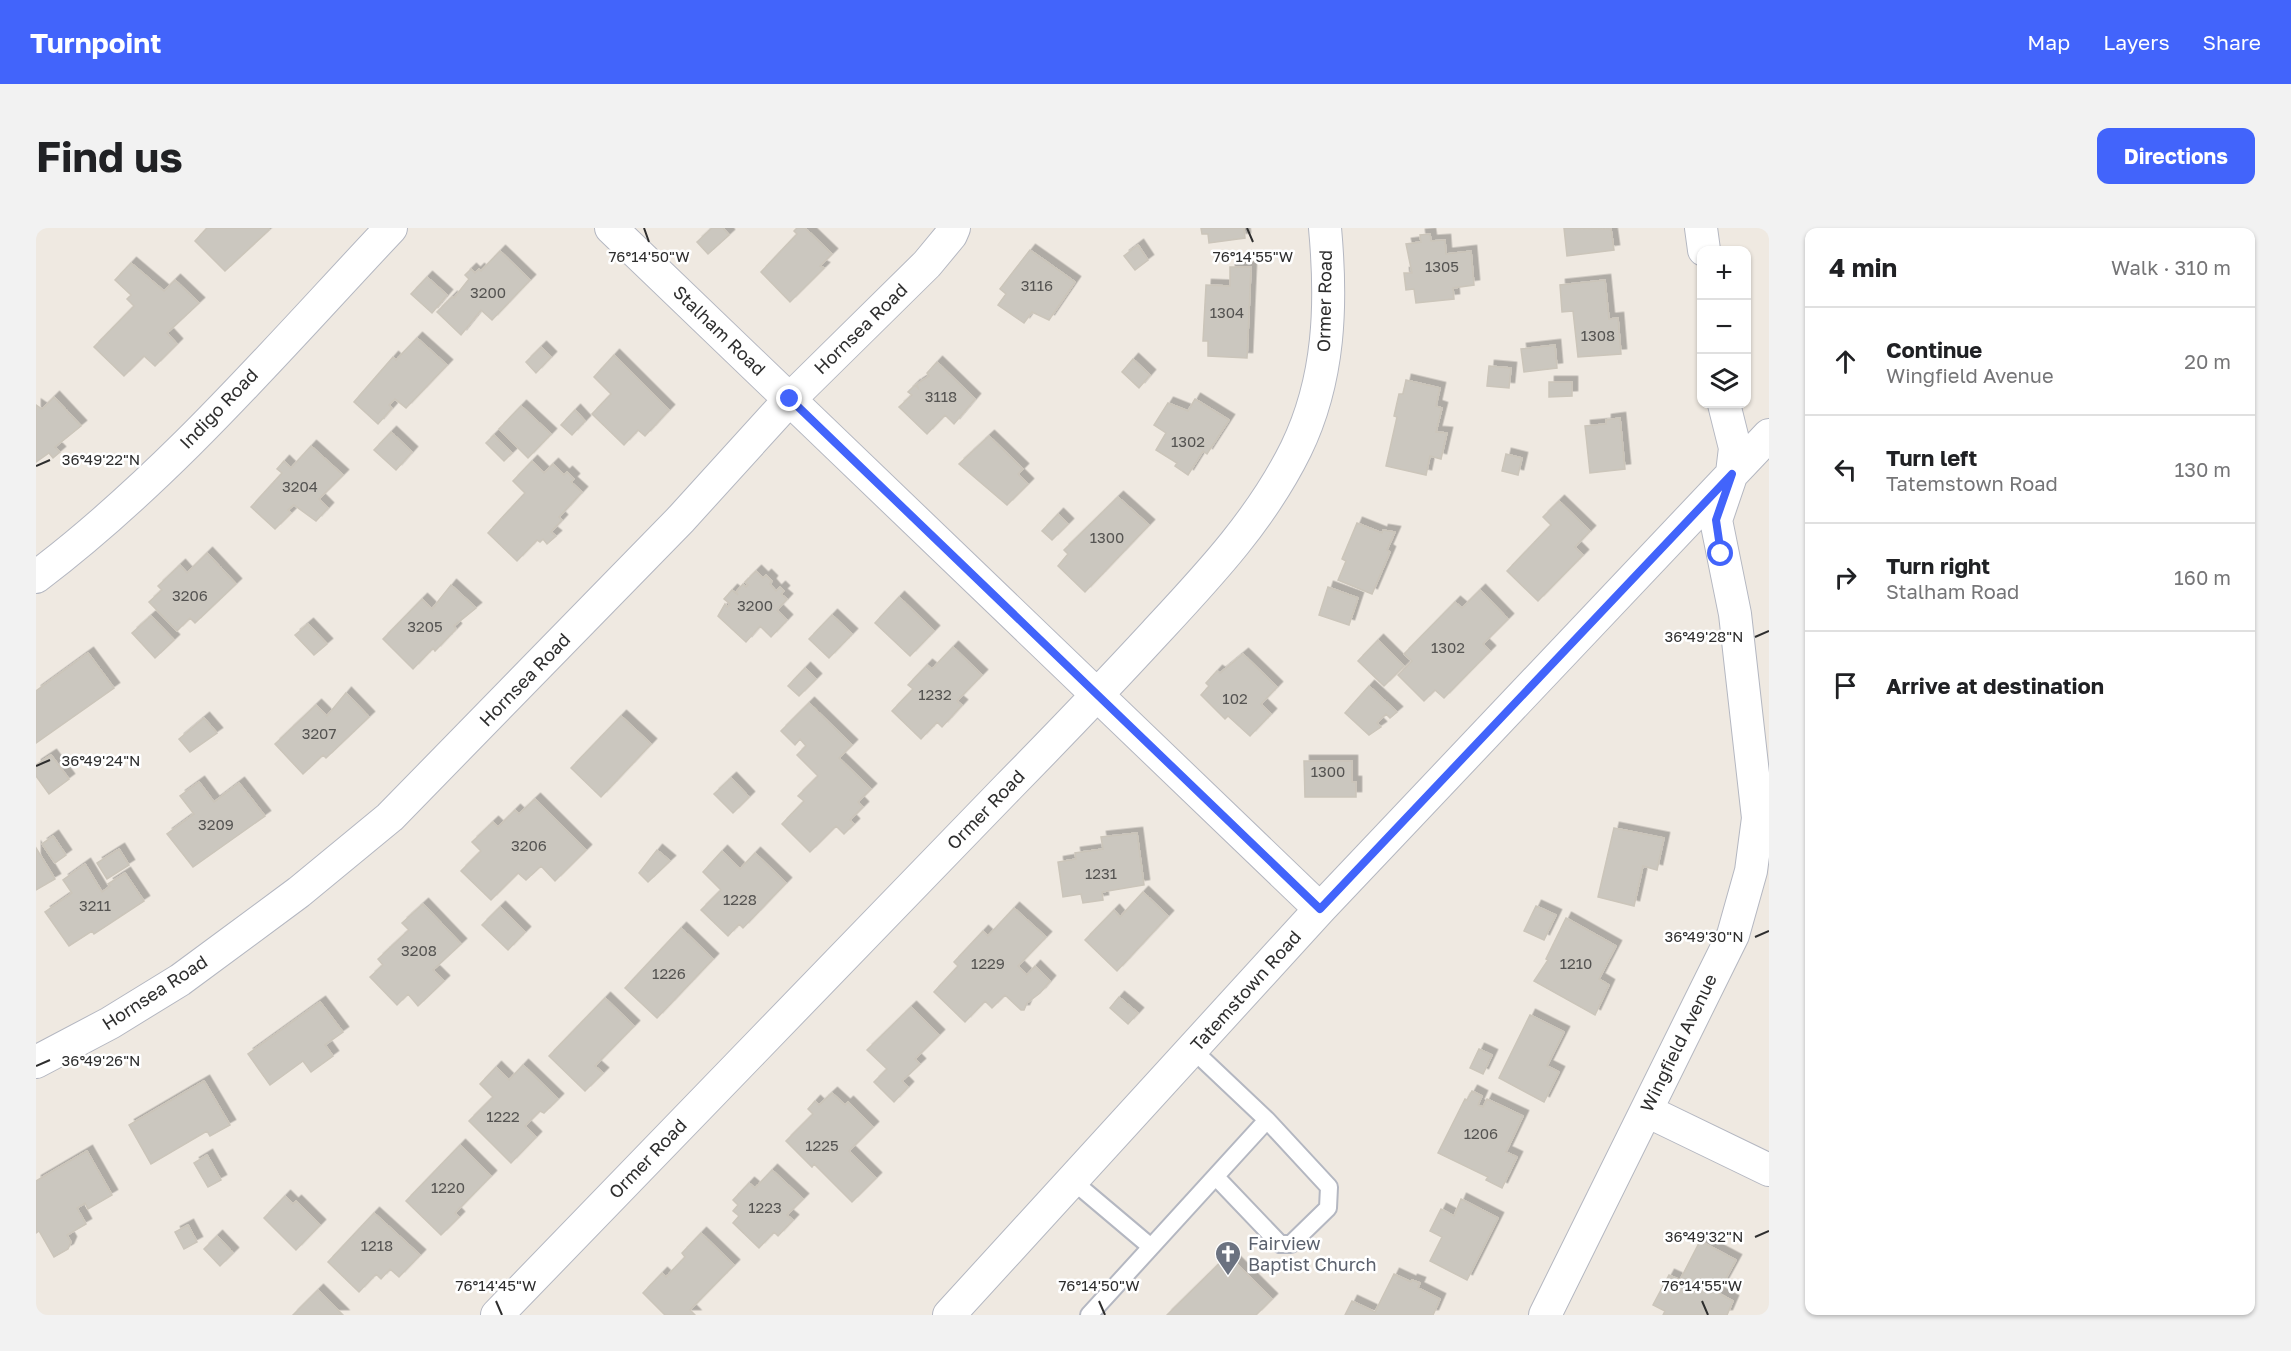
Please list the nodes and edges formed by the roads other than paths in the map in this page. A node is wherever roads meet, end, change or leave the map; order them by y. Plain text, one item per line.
1 (391, 228) edge
2 (611, 228) edge
3 (954, 228) edge
4 (1325, 228) edge
5 (1701, 228) edge
6 (1703, 246) edge
7 (790, 399) junction
8 (1725, 408) edge
9 (1769, 435) edge
10 (1732, 474) junction
11 (36, 577) edge
12 (1097, 696) junction
13 (1320, 909) junction
14 (1193, 1050) junction
15 (36, 1062) edge
16 (1647, 1111) junction
17 (1268, 1120) junction
18 (1769, 1170) edge
19 (1216, 1177) junction
20 (1074, 1182) junction
21 (1151, 1247) junction
22 (497, 1315) edge
23 (949, 1315) edge
24 (1089, 1315) edge
25 (1545, 1315) edge

1 - 11 street, Indigo Road
2 - 7 street, Stalham Road
3 - 7 street, Hornsea Road
4 - 12 street, Ormer Road
5 - 6 street
7 - 12 street, Stalham Road
7 - 15 street, Hornsea Road
8 - 10 street, Wingfield Avenue
9 - 10 street, Tatemstown Road
10 - 13 street, Tatemstown Road
10 - 16 street, Wingfield Avenue
12 - 13 street, Stalham Road
12 - 22 street, Ormer Road
13 - 14 street, Tatemstown Road
14 - 17 lane
14 - 20 street, Tatemstown Road
16 - 18 street
16 - 25 street, Wingfield Avenue
17 - 19 lane
17 - 19 lane
19 - 21 lane
20 - 21 lane
20 - 23 street, Tatemstown Road
21 - 24 lane

